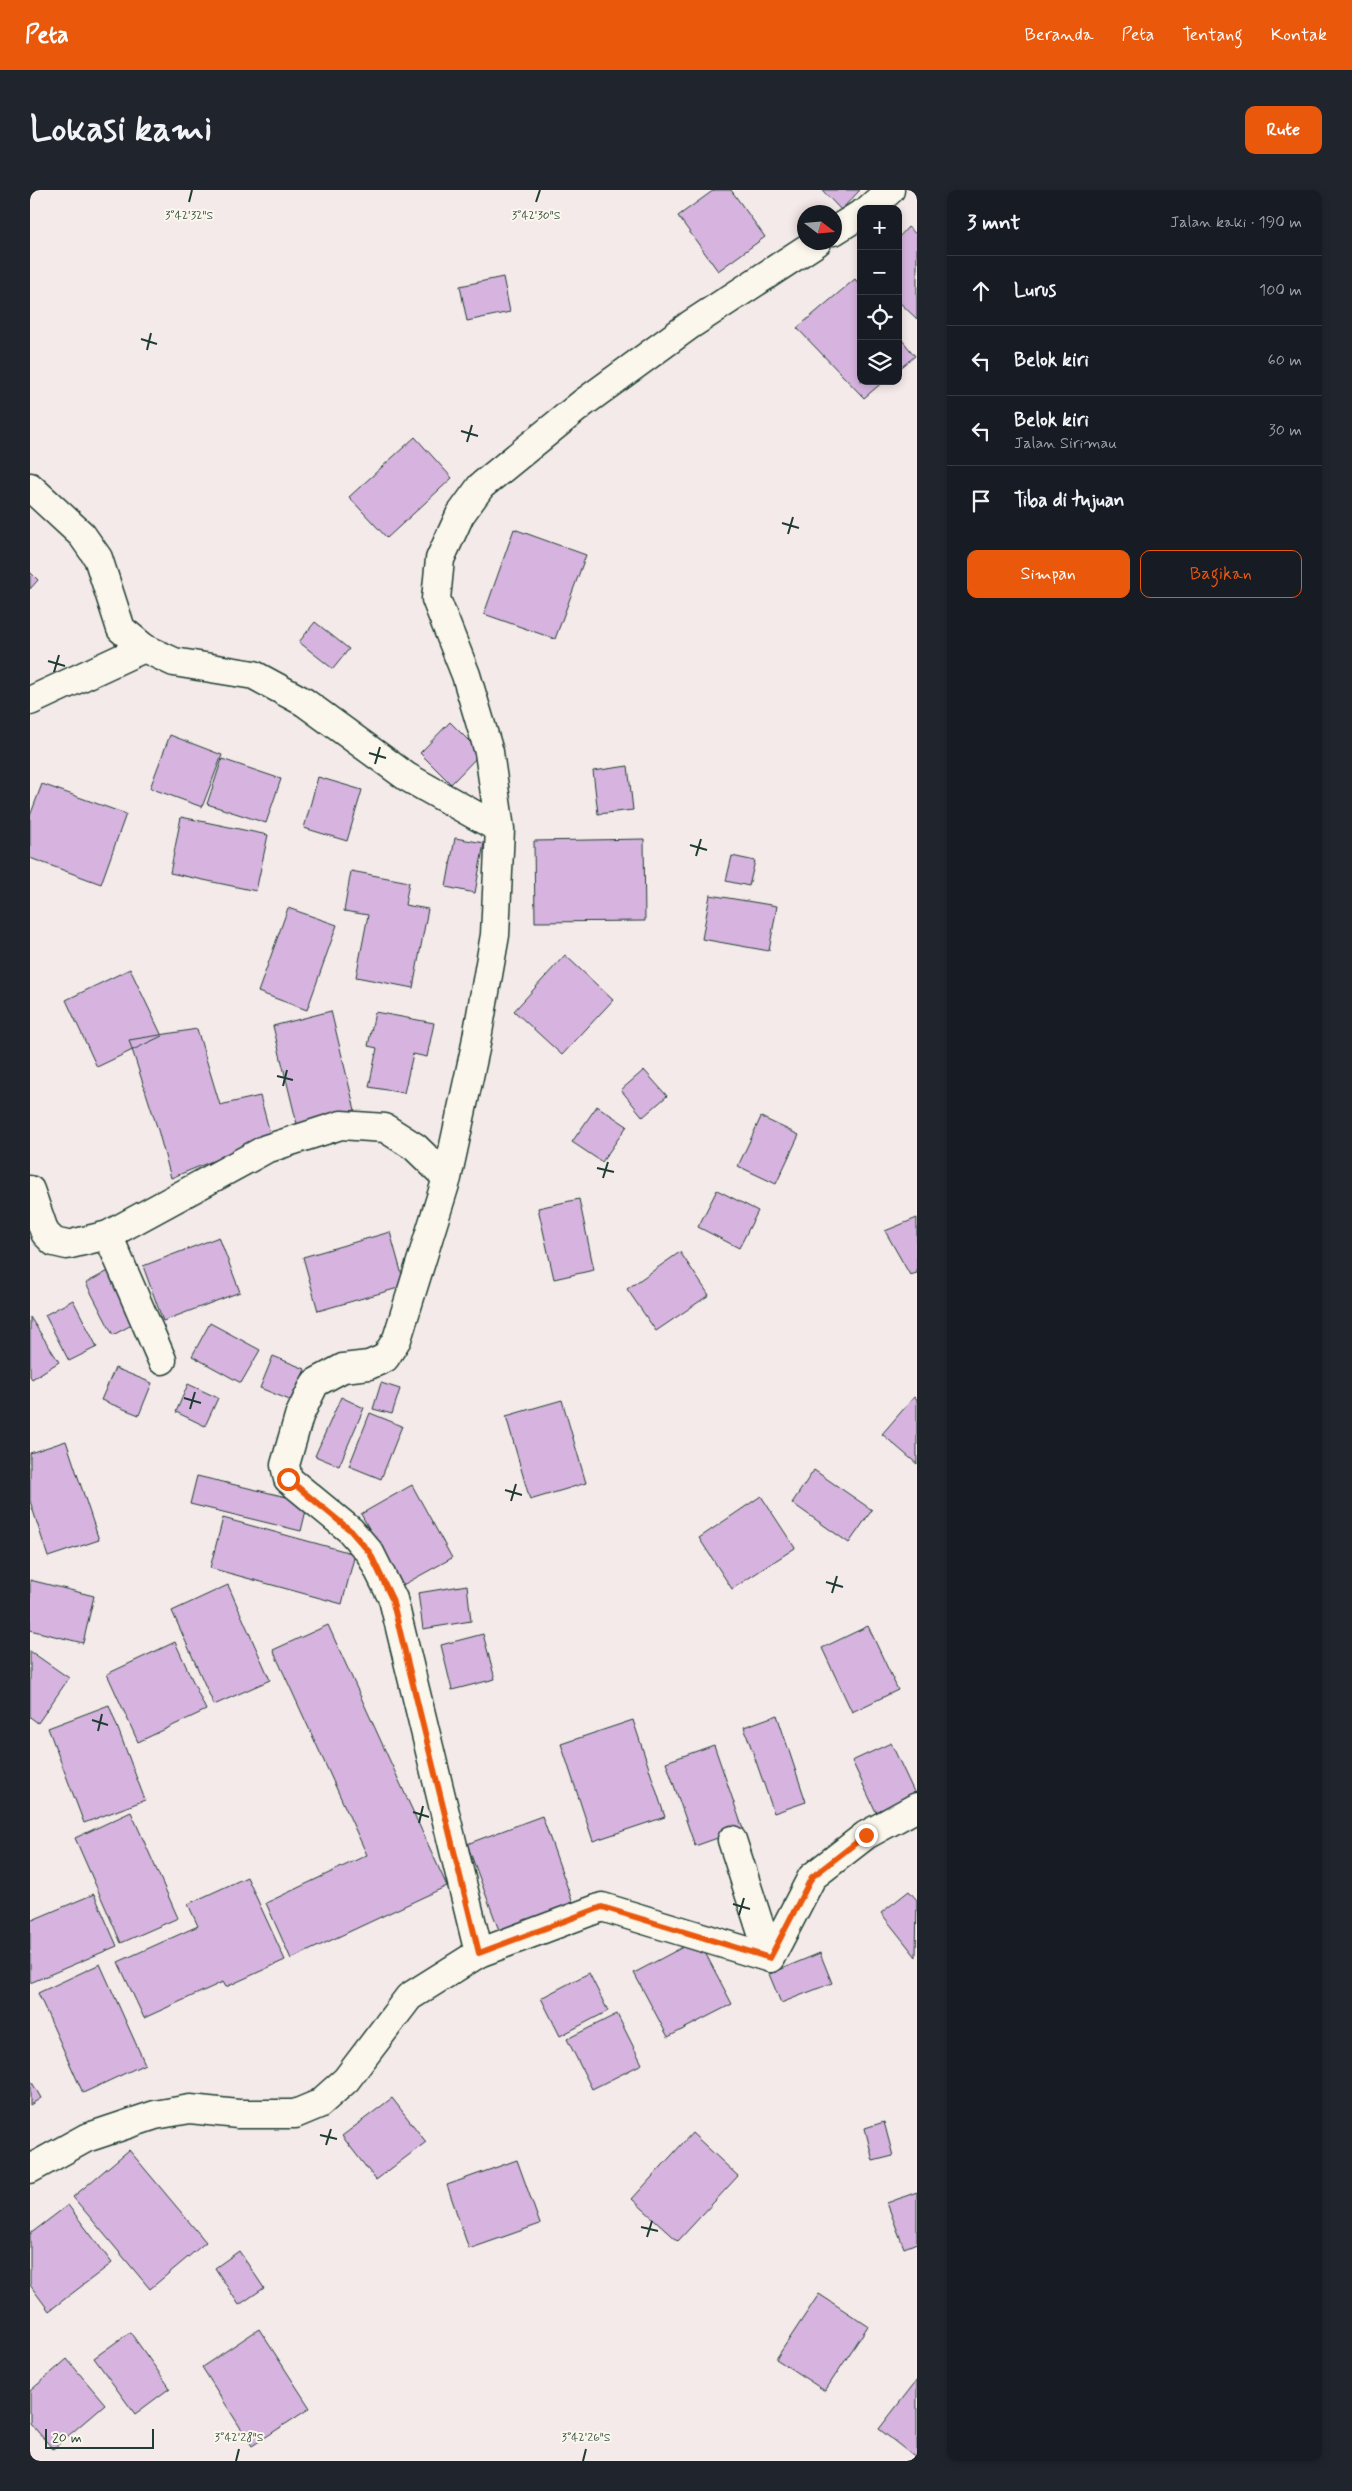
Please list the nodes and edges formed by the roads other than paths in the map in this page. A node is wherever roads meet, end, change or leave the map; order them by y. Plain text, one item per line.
1 (890, 190) edge
2 (873, 205) edge
3 (857, 217) edge
4 (842, 226) edge
5 (805, 250) edge
6 (30, 487) edge
7 (144, 648) junction
8 (30, 701) edge
9 (500, 829) junction
10 (446, 1178) junction
11 (30, 1190) edge
12 (108, 1235) junction
13 (162, 1360) dead end
14 (917, 1807) edge
15 (732, 1840) dead end
16 (479, 1953) junction
17 (770, 1958) junction
18 (30, 2169) edge

1 - 2 street
3 - 4 street
5 - 9 street
6 - 7 street
7 - 8 street
7 - 9 street
9 - 10 street
10 - 12 street
10 - 16 street
11 - 12 street
12 - 13 street
14 - 17 street
15 - 17 street
16 - 17 street
16 - 18 street

